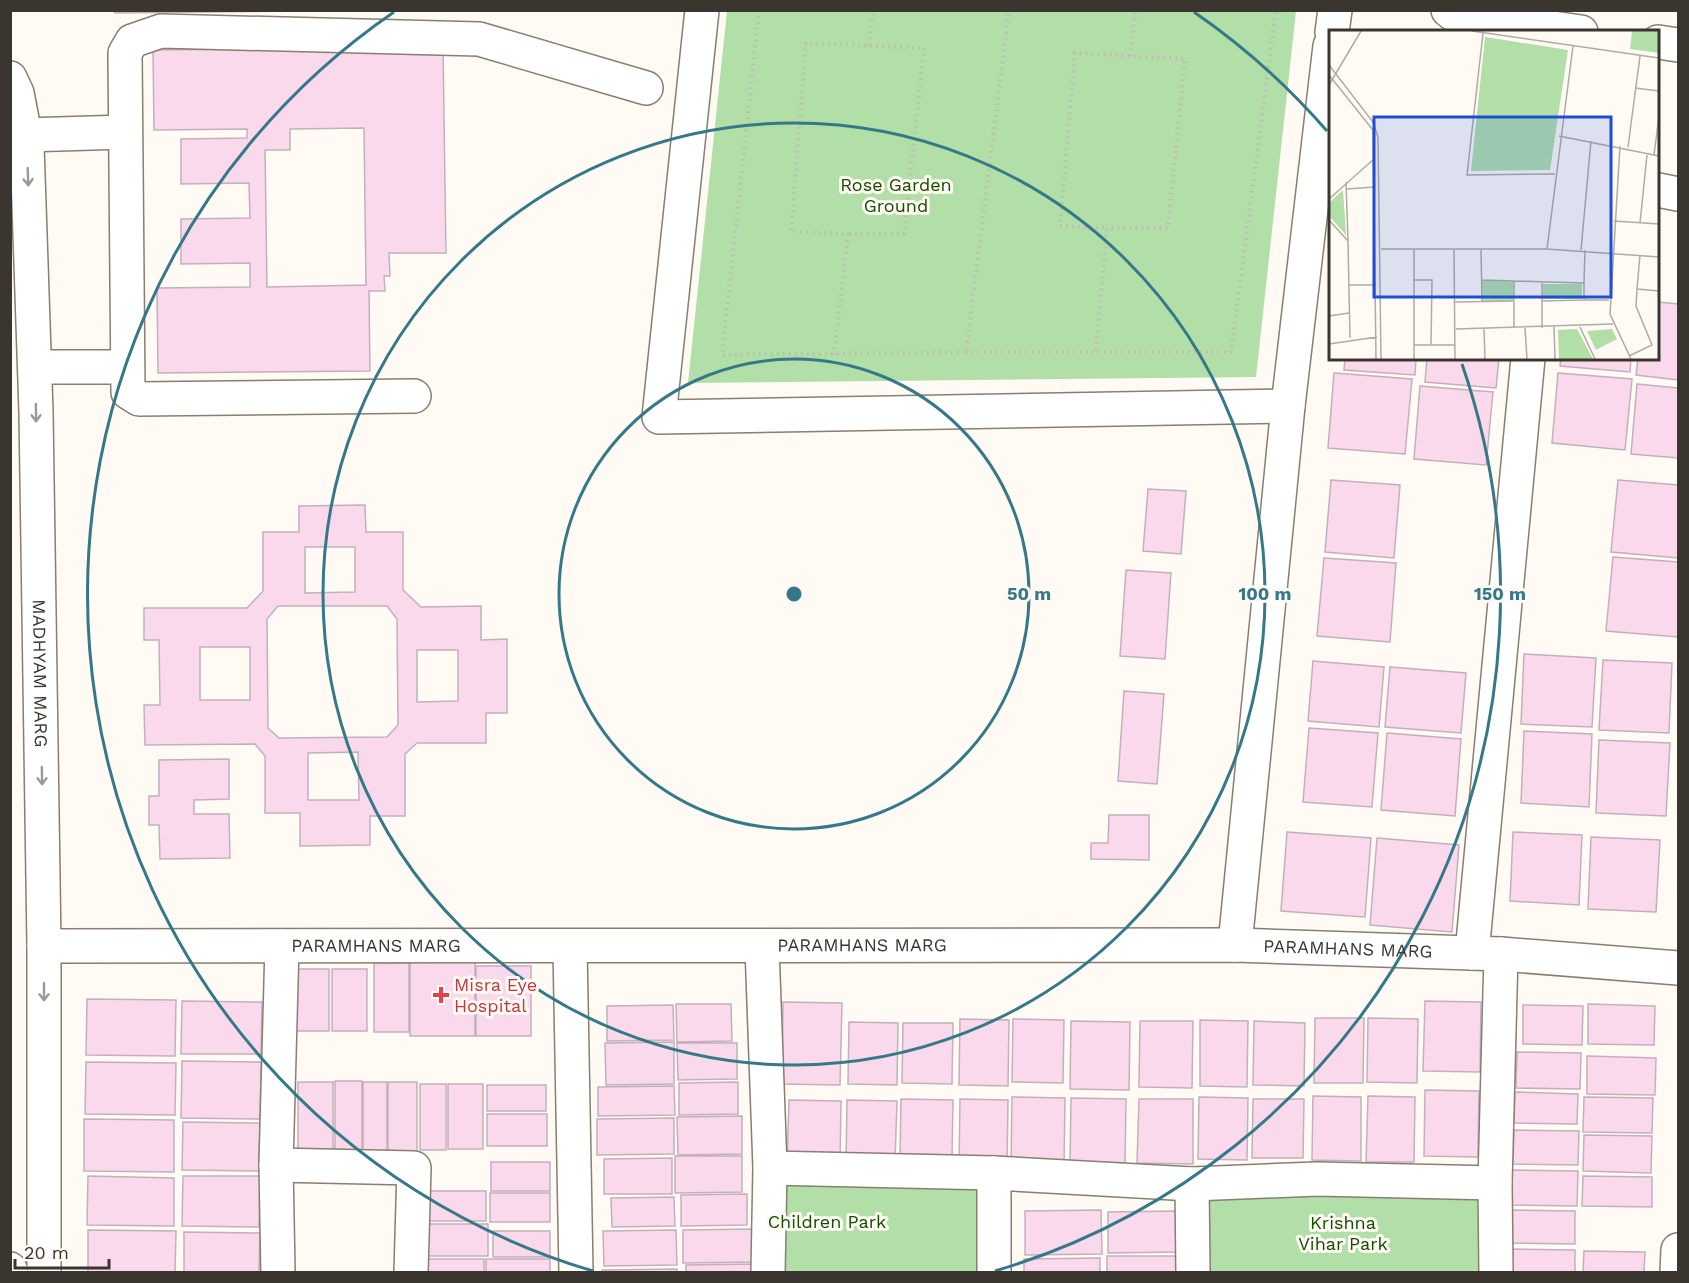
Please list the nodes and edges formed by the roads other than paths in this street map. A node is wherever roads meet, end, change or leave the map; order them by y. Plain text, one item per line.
1 (702, 10) edge
2 (1335, 10) edge
3 (1448, 10) edge
4 (1332, 30) edge
5 (1567, 30) edge
6 (1659, 42) edge
7 (1678, 45) edge
8 (1329, 61) edge
9 (10, 78) edge
10 (646, 88) dead end
11 (125, 132) junction
12 (25, 135) junction
13 (1324, 137) edge
14 (1659, 190) edge
15 (1678, 194) edge
16 (1528, 360) edge
17 (35, 367) junction
18 (127, 367) junction
19 (414, 396) dead end
20 (1288, 406) junction
21 (1235, 945) junction
22 (44, 946) junction
23 (282, 946) junction
24 (570, 947) junction
25 (762, 947) junction
26 (1487, 953) junction
27 (1678, 968) edge
28 (276, 1165) junction
29 (770, 1168) junction
30 (994, 1173) junction
31 (1495, 1183) junction
32 (1192, 1184) junction
33 (1678, 1250) edge
34 (44, 1272) edge
35 (278, 1272) edge
36 (411, 1272) edge
37 (576, 1272) edge
38 (768, 1272) edge
39 (994, 1272) edge
40 (1193, 1272) edge
41 (1496, 1272) edge
42 (1677, 1272) edge

1 - 20 street
2 - 4 street
3 - 5 street
6 - 7 street
8 - 13 street
9 - 12 street, MADHYAM MARG
10 - 11 street
11 - 12 street
11 - 18 street
12 -> 17 street, MADHYAM MARG
13 - 20 street
14 - 15 street
16 - 26 street
17 - 18 street
17 -> 22 street, MADHYAM MARG
18 - 19 street
20 - 21 street
21 - 25 street, PARAMHANS MARG
21 - 26 street, PARAMHANS MARG
22 - 23 street, PARAMHANS MARG
22 -> 34 street, MADHYAM MARG
23 - 24 street, PARAMHANS MARG
23 - 28 street
24 - 25 street, PARAMHANS MARG
24 - 37 street
25 - 29 street
26 - 27 street, PARAMHANS MARG
26 - 31 street
28 - 35 street
28 - 36 street
29 - 30 street
29 - 38 street
30 - 32 street
30 - 39 street
31 - 32 street
31 - 41 street
32 - 40 street
33 - 42 street

